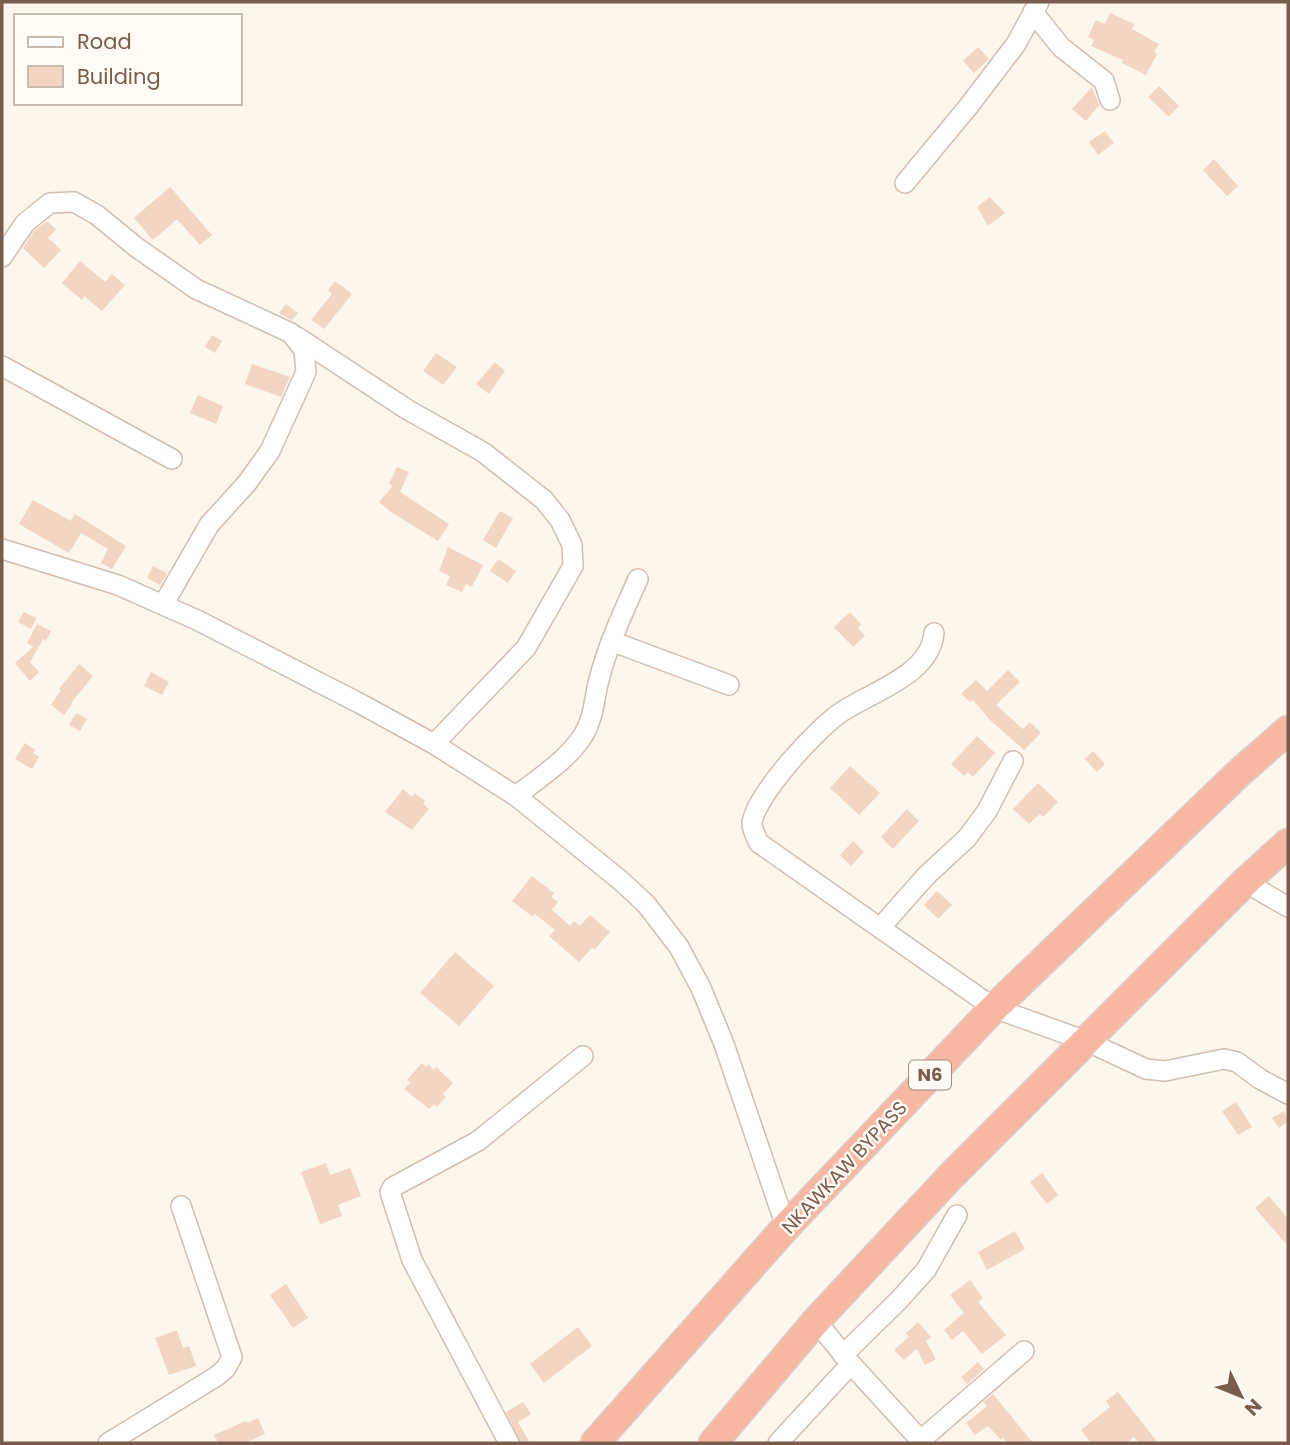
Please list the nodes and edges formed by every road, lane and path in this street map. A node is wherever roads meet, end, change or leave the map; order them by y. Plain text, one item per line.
1 (1036, 7) edge
2 (1110, 100) dead end
3 (905, 183) dead end
4 (2, 257) edge
5 (291, 333) junction
6 (2, 366) edge
7 (173, 459) dead end
8 (2, 549) edge
9 (638, 579) dead end
10 (163, 605) junction
11 (934, 633) dead end
12 (611, 640) junction
13 (729, 685) dead end
14 (1288, 730) edge
15 (434, 744) junction
16 (1013, 761) dead end
17 (516, 796) junction
18 (1288, 843) edge
19 (1245, 882) junction
20 (1288, 907) edge
21 (880, 928) junction
22 (994, 1008) junction
23 (1086, 1041) junction
24 (583, 1056) dead end
25 (1288, 1094) edge
26 (181, 1206) dead end
27 (957, 1215) dead end
28 (786, 1227) junction
29 (817, 1321) junction
30 (1024, 1352) dead end
31 (847, 1359) junction
32 (922, 1441) edge
33 (108, 1443) edge
34 (509, 1443) edge
35 (595, 1443) edge
36 (713, 1443) edge
37 (778, 1443) edge

1 - 2 street
1 - 3 street
4 - 5 street
5 - 10 street
5 - 15 street
6 - 7 street
8 - 10 street
9 - 12 street
10 - 15 street
11 - 21 street
12 - 13 street
12 - 17 street
14 - 22 highway, NKAWKAW BYPASS / N6
15 - 17 street
16 - 21 street
17 - 28 street
18 - 19 highway
19 - 20 street
19 - 23 highway
21 - 22 street
22 - 23 street
22 - 28 highway, NKAWKAW BYPASS / N6
23 - 25 street
23 - 29 highway
24 - 34 street
26 - 33 street
27 - 31 street
28 - 35 highway, NKAWKAW BYPASS / N6
29 - 31 street
29 - 36 highway
30 - 32 street
31 - 32 street
31 - 37 street

